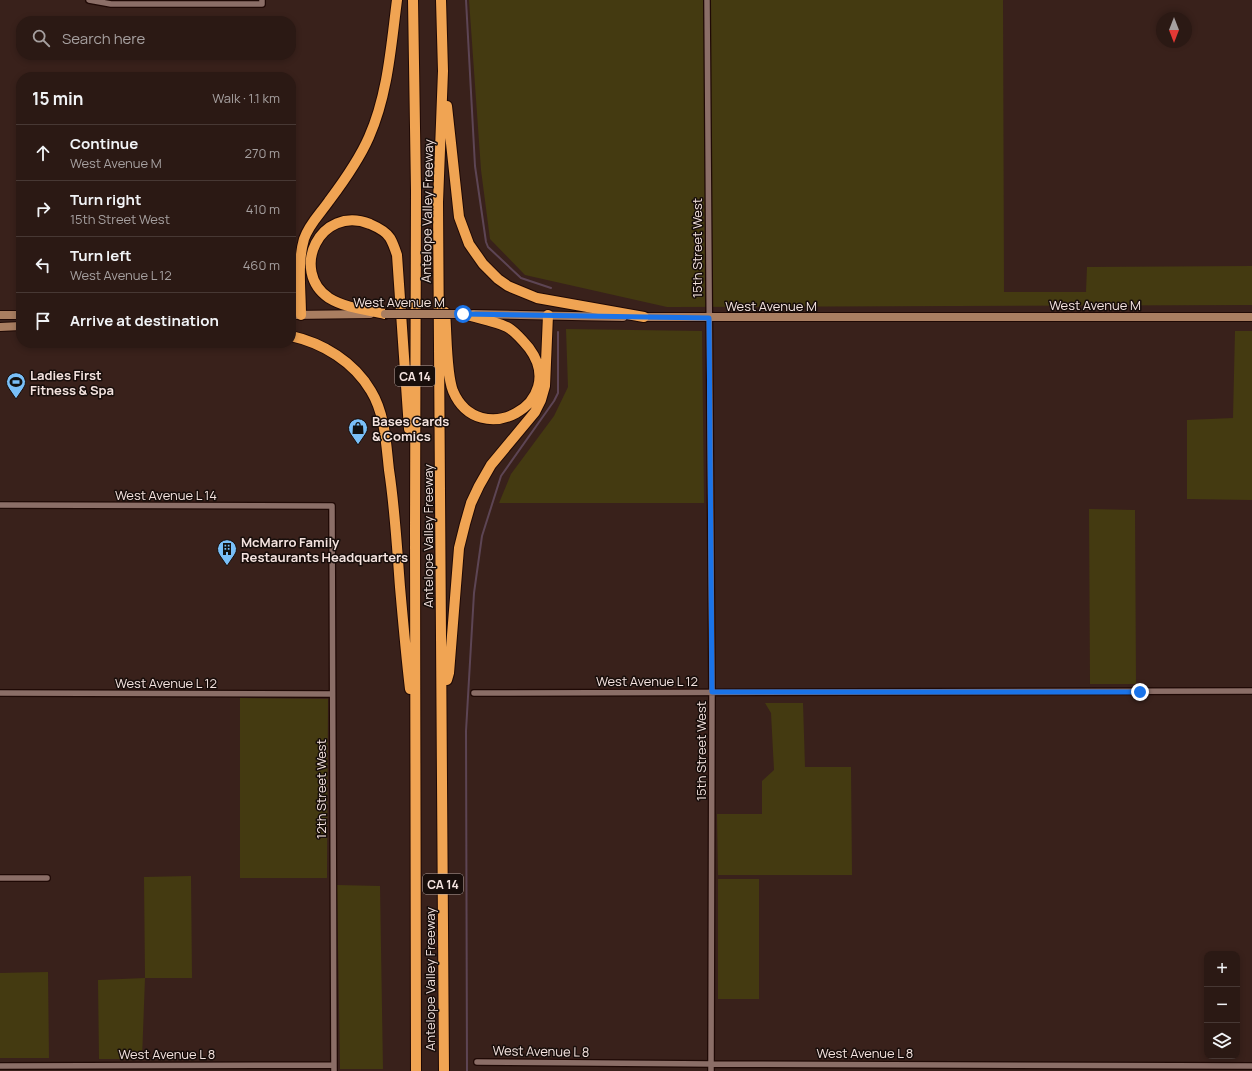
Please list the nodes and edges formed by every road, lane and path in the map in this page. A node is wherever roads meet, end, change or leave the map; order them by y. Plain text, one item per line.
1 (88, 0) edge
2 (397, 0) edge
3 (413, 0) edge
4 (441, 0) edge
5 (707, 0) edge
6 (262, 2) edge
7 (443, 71) junction
8 (438, 202) junction
9 (385, 314) junction
10 (463, 314) junction
11 (0, 315) edge
12 (16, 315) edge
13 (296, 315) edge
14 (548, 315) junction
15 (644, 317) junction
16 (1252, 317) edge
17 (709, 318) junction
18 (16, 326) edge
19 (0, 327) edge
20 (296, 338) edge
21 (0, 505) edge
22 (332, 506) joint
23 (415, 511) junction
24 (1252, 691) edge
25 (712, 692) junction
26 (0, 693) edge
27 (474, 693) dead end
28 (332, 694) junction
29 (442, 697) junction
30 (416, 753) junction
31 (0, 878) edge
32 (47, 878) dead end
33 (477, 1062) dead end
34 (711, 1064) junction
35 (0, 1066) edge
36 (1252, 1066) edge
37 (334, 1068) edge
38 (416, 1071) edge
39 (444, 1071) edge
40 (711, 1071) edge

1 - 6 street
2 - 13 highway
3 - 23 highway, Antelope Valley Freeway / CA 14
4 - 7 highway, Antelope Valley Freeway / CA 14
5 - 17 street, 15th Street West
7 - 8 highway, Antelope Valley Freeway / CA 14
7 - 15 highway
8 - 10 highway
8 - 29 highway, Antelope Valley Freeway / CA 14
9 - 10 main road, West Avenue M, bridge
9 - 13 main road, West Avenue M
9 - 23 highway
10 - 14 main road, West Avenue M
11 - 12 main road
14 - 15 main road, West Avenue M
14 - 29 highway
15 - 17 main road, West Avenue M
16 - 17 main road, West Avenue M
17 - 25 street, 15th Street West
18 - 19 main road
20 - 30 highway
21 - 22 street, West Avenue L 14
22 - 28 street, 12th Street West
23 - 30 highway, Antelope Valley Freeway / CA 14
24 - 25 street, West Avenue L 12
25 - 27 street, West Avenue L 12
25 - 34 street, 15th Street West
26 - 28 street, West Avenue L 12
28 - 37 street, 12th Street West
29 - 39 highway, Antelope Valley Freeway / CA 14
30 - 38 highway, Antelope Valley Freeway / CA 14
31 - 32 street
33 - 34 street, West Avenue L 8
34 - 36 street, West Avenue L 8
34 - 40 street, 15th Street West
35 - 37 street, West Avenue L 8

